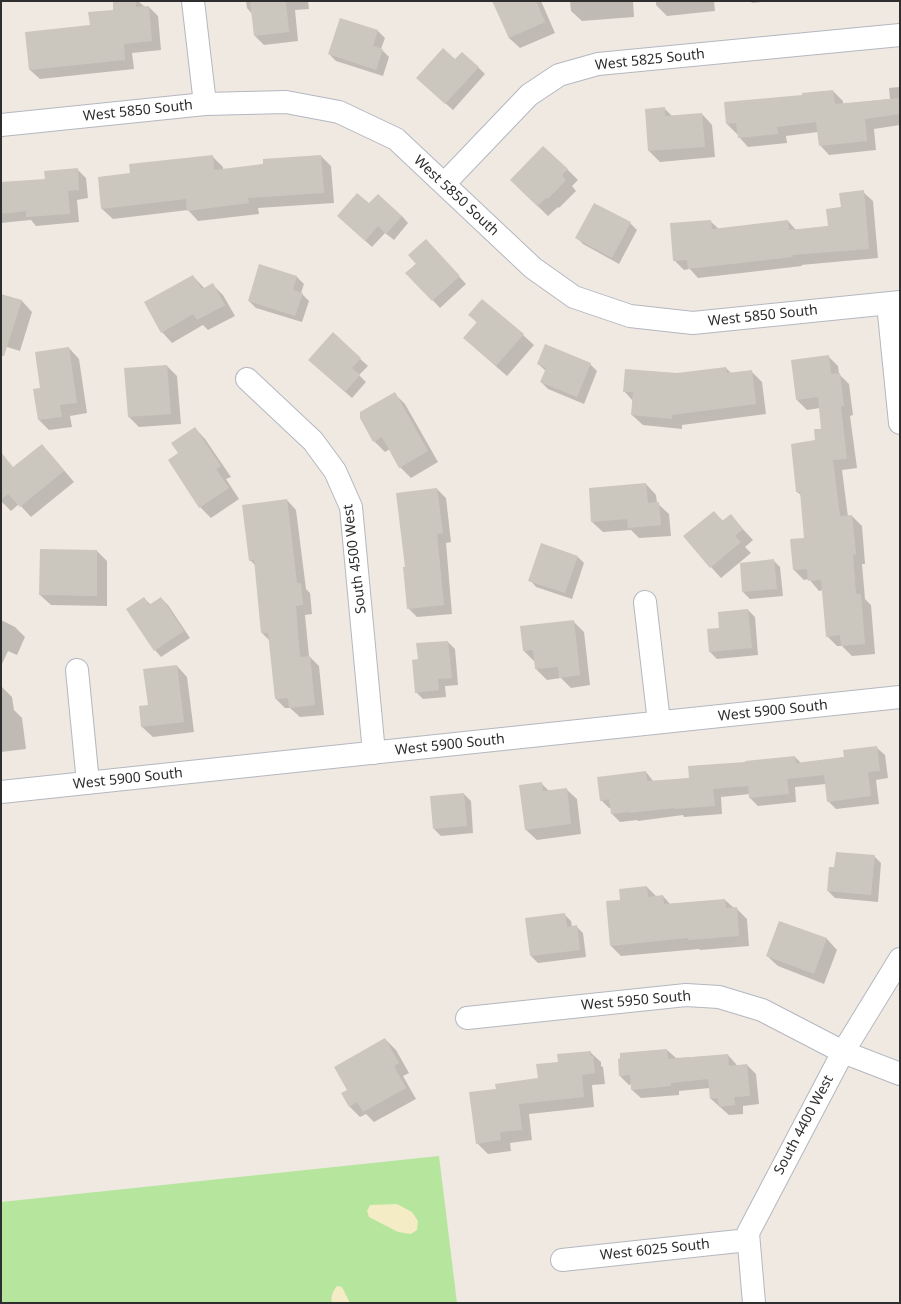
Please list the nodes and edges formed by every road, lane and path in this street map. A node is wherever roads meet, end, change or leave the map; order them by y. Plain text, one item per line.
1 (193, 1) edge
2 (900, 35) edge
3 (205, 104) junction
4 (1, 125) edge
5 (444, 184) junction
6 (894, 303) edge
7 (247, 379) dead end
8 (900, 423) edge
9 (645, 602) dead end
10 (77, 670) dead end
11 (900, 697) edge
12 (659, 722) junction
13 (374, 753) junction
14 (88, 783) junction
15 (1, 792) edge
16 (900, 959) edge
17 (467, 1018) dead end
18 (843, 1052) junction
19 (900, 1074) edge
20 (748, 1240) junction
21 (562, 1260) dead end
22 (754, 1303) edge

1 - 3 street
2 - 5 street, West 5825 South
3 - 4 street, West 5850 South
3 - 5 street, West 5850 South
5 - 6 street, West 5850 South
6 - 8 street
7 - 13 street, South 4500 West
9 - 12 street
10 - 14 street
11 - 12 street, West 5900 South
12 - 13 street, West 5900 South
13 - 14 street, West 5900 South
14 - 15 street, West 5900 South
16 - 18 street, South 4400 West
17 - 18 street, West 5950 South
18 - 19 street, West 5950 South
18 - 20 street, South 4400 West
20 - 21 street, West 6025 South
20 - 22 street, South 4400 West

